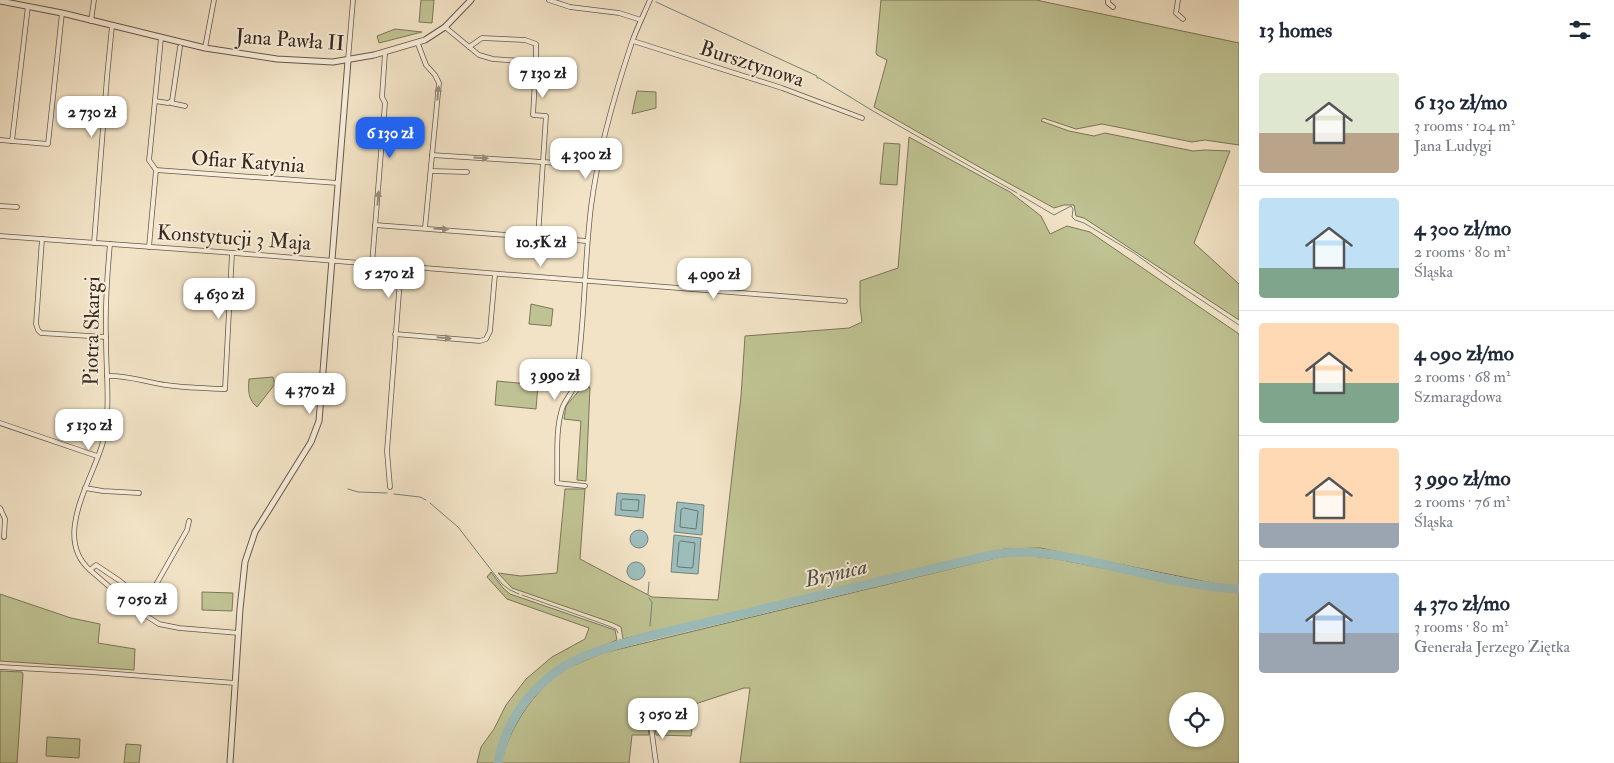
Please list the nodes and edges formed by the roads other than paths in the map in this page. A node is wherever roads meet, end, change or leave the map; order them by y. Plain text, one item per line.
1 (94, 0) edge
2 (214, 0) edge
3 (353, 0) edge
4 (472, 0) edge
5 (549, 0) edge
6 (650, 0) edge
7 (1108, 0) edge
8 (1178, 0) edge
9 (0, 1) edge
10 (28, 6) junction
11 (1113, 7) dead end
12 (62, 13) junction
13 (1183, 19) dead end
14 (641, 20) junction
15 (91, 21) junction
16 (112, 26) junction
17 (445, 27) junction
18 (161, 38) junction
19 (633, 41) junction
20 (418, 44) junction
21 (180, 47) dead end
22 (205, 48) junction
23 (469, 48) junction
24 (385, 53) junction
25 (348, 61) junction
26 (536, 62) junction
27 (155, 101) junction
28 (170, 103) junction
29 (185, 106) dead end
30 (862, 118) dead end
31 (0, 140) edge
32 (12, 141) junction
33 (432, 155) junction
34 (542, 162) junction
35 (573, 164) dead end
36 (156, 170) junction
37 (431, 170) junction
38 (467, 172) dead end
39 (338, 183) junction
40 (0, 206) edge
41 (17, 207) dead end
42 (375, 225) junction
43 (425, 228) junction
44 (0, 236) edge
45 (538, 237) junction
46 (42, 239) junction
47 (588, 241) junction
48 (94, 243) junction
49 (110, 244) junction
50 (149, 247) junction
51 (232, 253) junction
52 (332, 261) junction
53 (372, 264) junction
54 (401, 266) junction
55 (495, 274) junction
56 (585, 280) junction
57 (844, 301) dead end
58 (395, 334) junction
59 (106, 338) junction
60 (107, 376) junction
61 (0, 423) edge
62 (97, 456) junction
63 (585, 486) dead end
64 (390, 487) dead end
65 (85, 488) junction
66 (139, 493) dead end
67 (0, 508) edge
68 (189, 521) dead end
69 (4, 537) dead end
70 (90, 570) junction
71 (145, 602) junction
72 (138, 611) junction
73 (239, 633) junction
74 (0, 667) edge
75 (235, 683) junction
76 (650, 719) dead end
77 (230, 763) edge
78 (656, 763) edge

1 - 15 street
2 - 22 street
3 - 25 street
4 - 17 street, Jana Pawła II
5 - 14 street
6 - 14 street
7 - 11 street
8 - 13 street
9 - 10 street, Jana Pawła II
10 - 12 street, Jana Pawła II
10 - 32 street
12 - 15 street, Jana Pawła II
12 - 32 street
14 - 19 street
15 - 16 street, Jana Pawła II
16 - 18 street, Jana Pawła II
16 - 48 street
17 - 20 street, Jana Pawła II
17 - 23 street
18 - 22 street, Jana Pawła II
18 - 27 street
19 - 30 street, Bursztynowa
19 - 47 street
20 - 24 street, Jana Pawła II
33 -> 20 street
21 - 28 street
22 - 25 street, Jana Pawła II
23 - 26 street
23 - 26 street
24 - 25 street, Jana Pawła II
42 -> 24 street
25 - 39 street
26 - 34 street
27 - 28 street
27 - 36 street
28 - 29 street
31 - 32 street
33 -> 34 street
33 - 37 street
34 - 35 street
34 - 45 street
36 - 39 street, Ofiar Katynia
36 - 50 street
37 - 38 street
37 - 43 street
39 - 52 street
40 - 41 street
42 - 43 street
42 - 53 street
43 -> 45 street
44 - 46 street, Konstytucji 3 Maja
45 - 47 street
46 - 48 street, Konstytucji 3 Maja
46 - 59 street
47 - 56 street
48 - 49 street, Konstytucji 3 Maja
49 - 50 street, Konstytucji 3 Maja
49 - 59 street, Piotra Skargi
50 - 51 street, Konstytucji 3 Maja
51 - 52 street, Konstytucji 3 Maja
51 - 60 street
52 - 53 street, Konstytucji 3 Maja
52 - 73 street
53 - 54 street, Konstytucji 3 Maja
54 - 55 street, Konstytucji 3 Maja
54 - 58 street
55 - 56 street, Konstytucji 3 Maja
58 -> 55 street
56 - 57 street, Konstytucji 3 Maja
56 - 63 street
58 - 64 street
59 - 60 street, Piotra Skargi
60 - 62 street, Piotra Skargi
61 - 62 street
62 - 65 street, Piotra Skargi
65 - 66 street
65 - 70 street, Piotra Skargi
67 - 69 street
68 - 71 street
70 - 71 street
70 - 72 street, Piotra Skargi
71 - 72 street
72 - 73 street, Piotra Skargi
73 - 75 street
74 - 75 street
75 - 77 street
76 - 78 street

